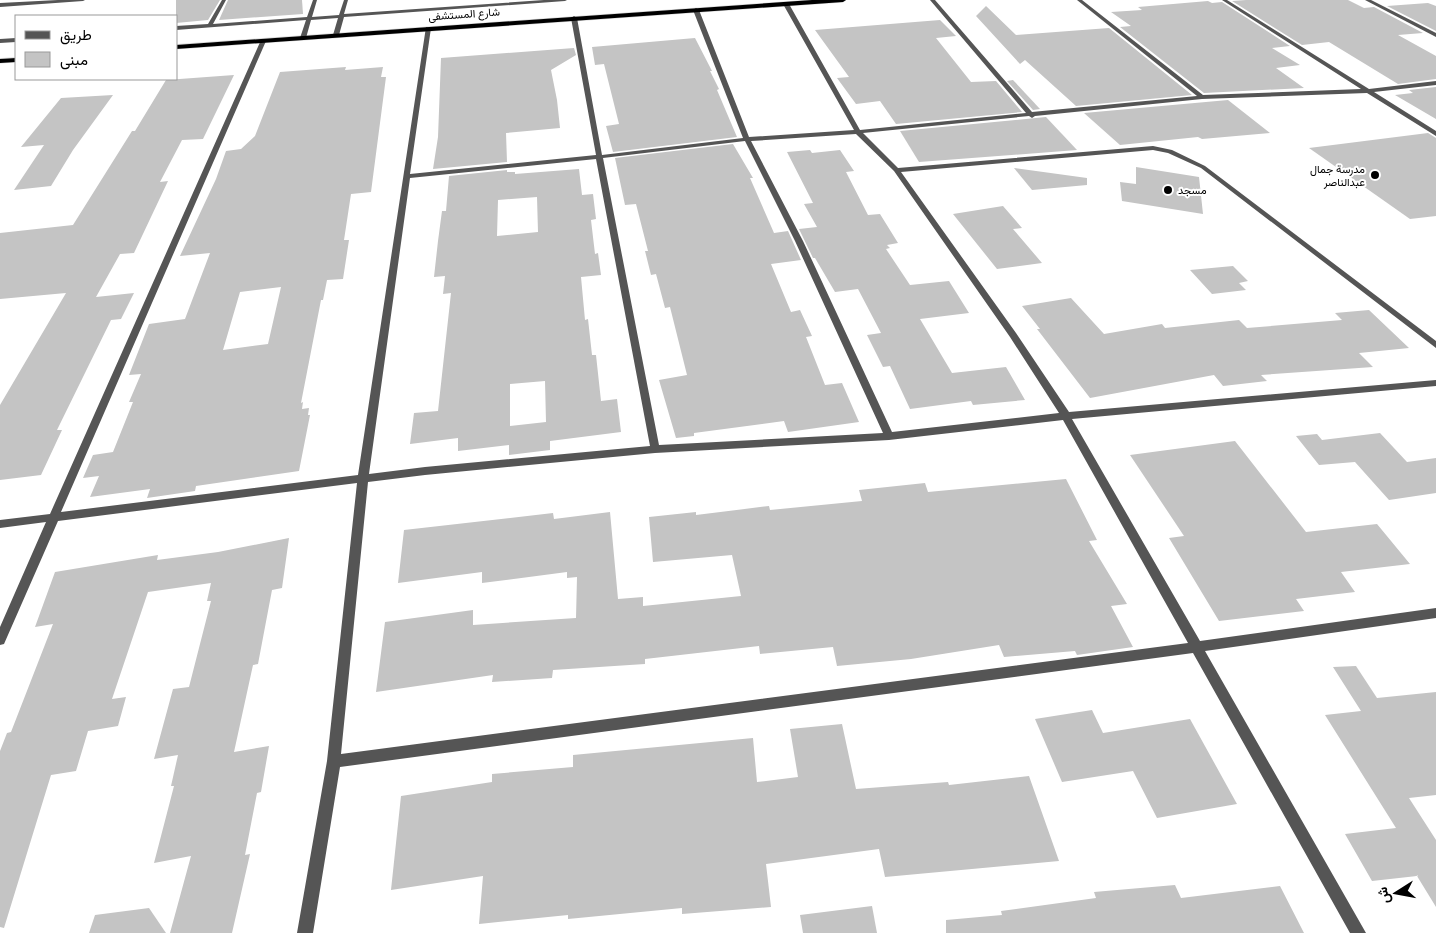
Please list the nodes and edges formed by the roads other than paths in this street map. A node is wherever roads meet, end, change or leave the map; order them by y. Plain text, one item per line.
1 (83, 0) edge
2 (224, 0) edge
3 (315, 0) edge
4 (346, 0) edge
5 (435, 0) edge
6 (565, 0) edge
7 (843, 0) edge
8 (932, 0) edge
9 (1079, 0) edge
10 (1224, 0) edge
11 (1367, 0) edge
12 (531, 1) edge
13 (786, 4) junction
14 (0, 5) edge
15 (434, 9) junction
16 (696, 10) junction
17 (342, 16) junction
18 (309, 17) junction
19 (574, 18) junction
20 (210, 24) junction
21 (178, 28) edge
22 (428, 28) junction
23 (336, 35) junction
24 (1436, 35) edge
25 (303, 38) junction
26 (15, 40) edge
27 (263, 40) junction
28 (0, 41) edge
29 (178, 48) edge
30 (15, 60) edge
31 (0, 61) edge
32 (1436, 83) edge
33 (1369, 91) junction
34 (1202, 97) junction
35 (1032, 116) junction
36 (858, 132) junction
37 (1436, 134) edge
38 (747, 139) junction
39 (598, 157) junction
40 (896, 170) junction
41 (406, 176) junction
42 (1436, 345) edge
43 (1436, 383) edge
44 (1066, 416) junction
45 (890, 436) junction
46 (655, 449) junction
47 (363, 478) junction
48 (54, 518) junction
49 (0, 524) edge
50 (1436, 613) edge
51 (0, 640) edge
52 (1198, 647) junction
53 (334, 761) junction
54 (304, 933) edge
55 (1358, 933) edge

1 - 14 street
2 - 20 street
3 - 18 street
4 - 17 street
5 - 15 street
6 - 12 street
7 - 13 highway, شارع المستشفى
8 - 35 street
9 - 34 street
10 - 33 street
11 - 24 street
12 - 15 street
13 - 16 highway, شارع المستشفى
13 - 36 street
15 - 17 street
16 - 19 highway, شارع المستشفى
16 - 38 street
17 - 18 street
17 - 23 street
18 - 20 street
18 - 25 street
19 - 22 highway, شارع المستشفى
19 - 39 street
20 - 21 street
22 - 23 highway, شارع المستشفى
22 - 41 street
23 - 25 highway, شارع المستشفى
25 - 27 highway, شارع المستشفى
26 - 28 street
27 - 29 highway, شارع المستشفى
27 - 48 street
30 - 31 highway
32 - 33 street
33 - 34 street
33 - 37 street
34 - 35 street
35 - 36 street
36 - 38 street
36 - 40 street
38 - 39 street
38 - 45 street
39 - 41 street
39 - 46 street
40 - 42 street
40 - 44 street
41 - 47 street
43 - 44 street
44 - 45 street
44 - 52 street
45 - 46 street
46 - 47 street
47 - 48 street
47 - 53 street
48 - 49 street
48 - 51 street
50 - 52 street
52 - 53 street
52 - 55 street
53 - 54 street

